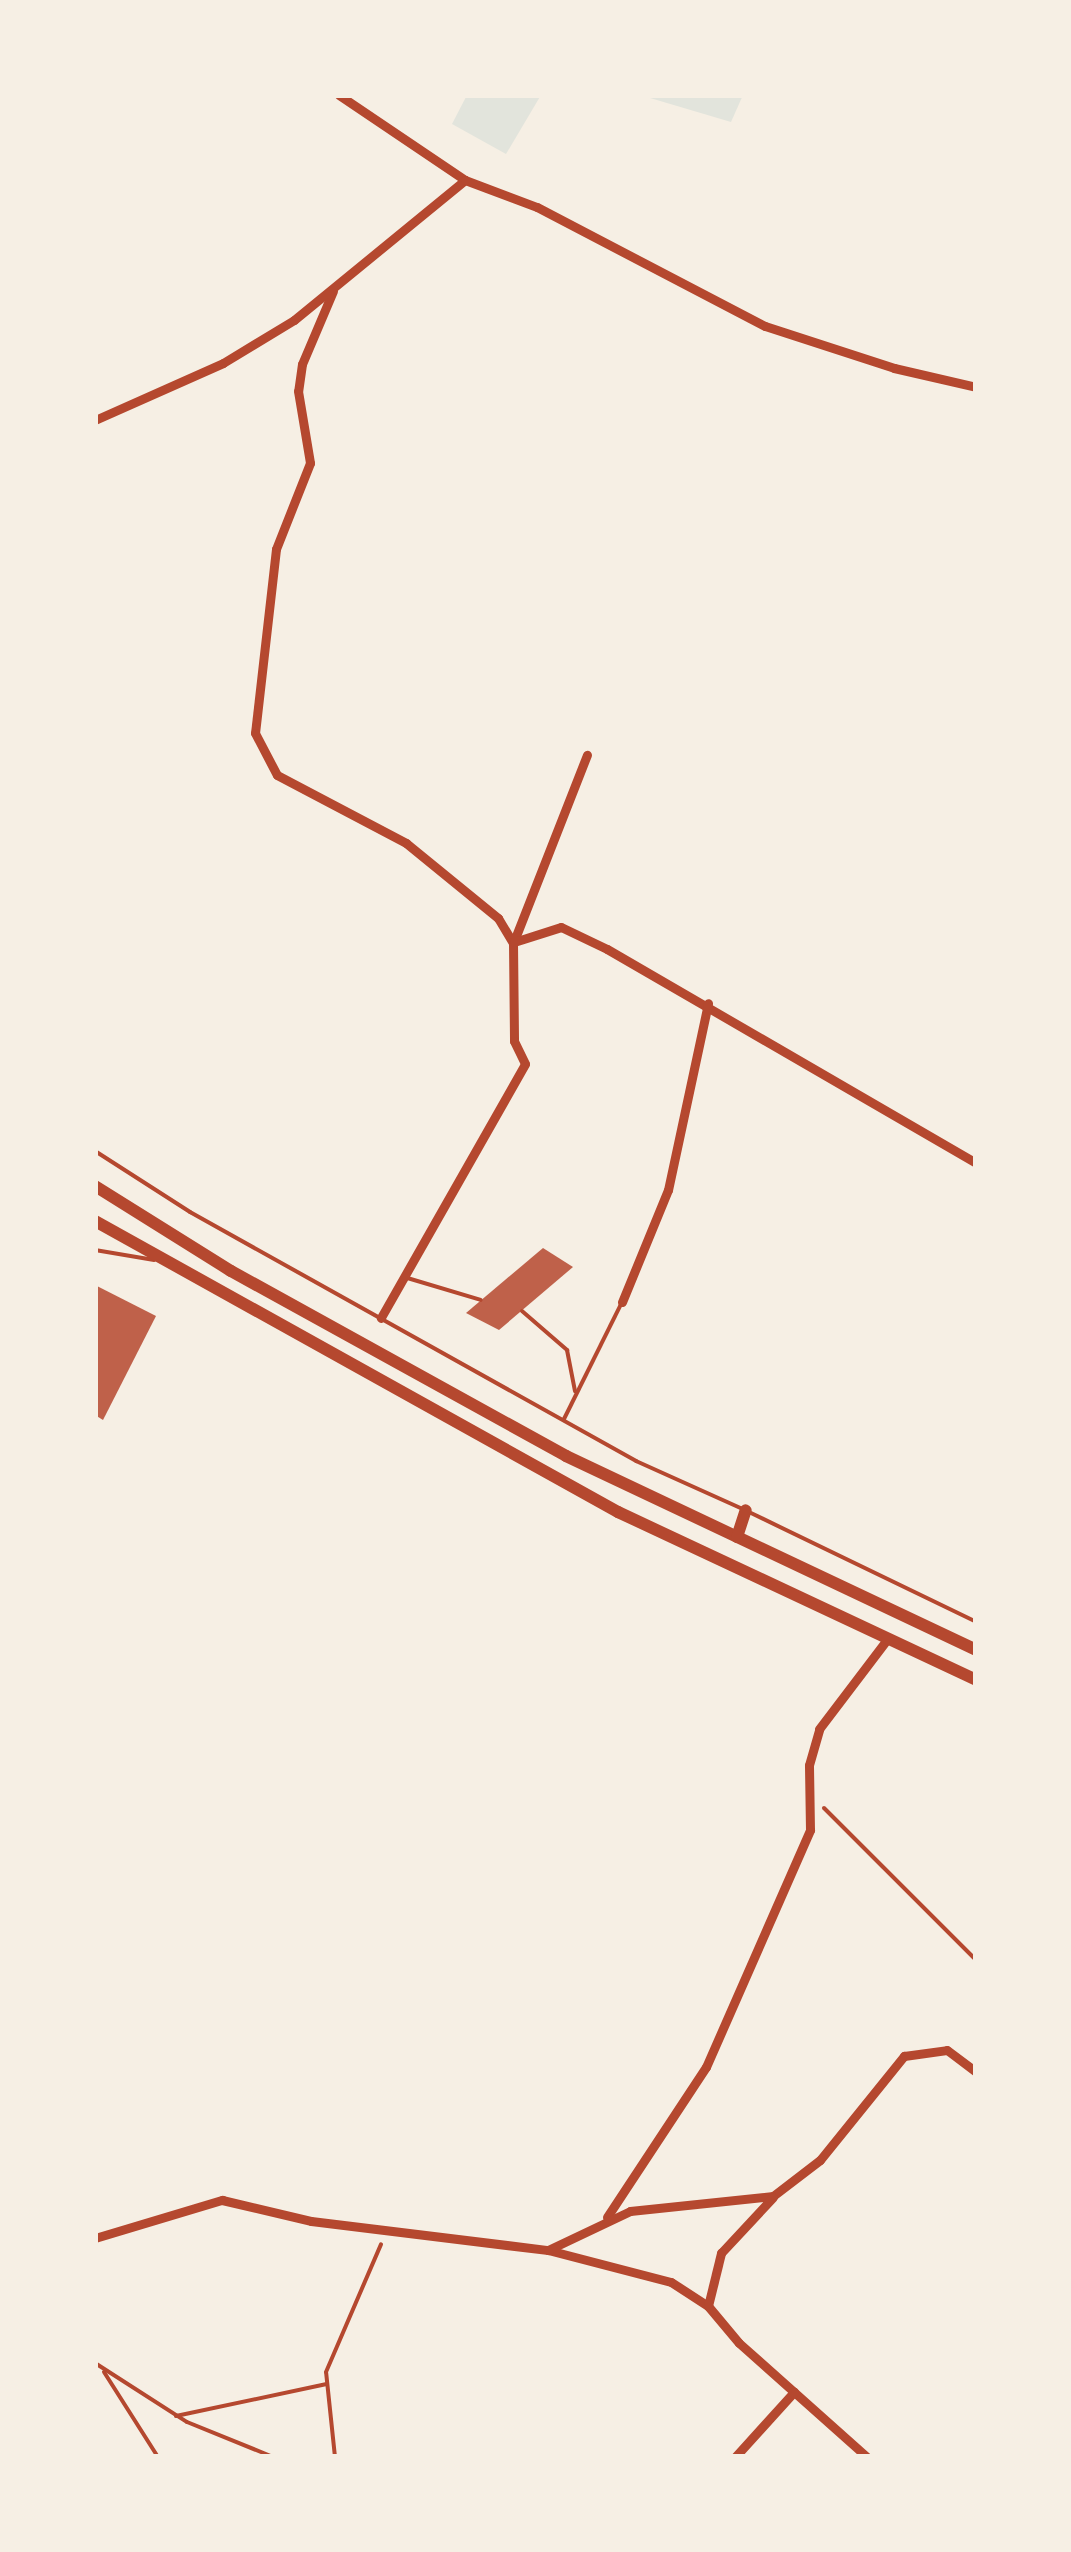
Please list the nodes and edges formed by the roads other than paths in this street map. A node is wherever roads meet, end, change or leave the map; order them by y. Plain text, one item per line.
1 (338, 95) edge
2 (464, 180) junction
3 (334, 290) junction
4 (976, 386) edge
5 (95, 420) edge
6 (587, 755) dead end
7 (513, 942) junction
8 (708, 1003) junction
9 (95, 1151) edge
10 (976, 1163) edge
11 (95, 1186) edge
12 (95, 1222) edge
13 (95, 1250) edge
14 (167, 1260) junction
15 (403, 1276) junction
16 (481, 1300) dead end
17 (622, 1302) joint
18 (522, 1311) dead end
19 (381, 1318) junction
20 (575, 1391) junction
21 (564, 1419) junction
22 (746, 1510) junction
23 (737, 1537) junction
24 (976, 1622) edge
25 (888, 1638) junction
26 (976, 1650) edge
27 (976, 1680) edge
28 (976, 2072) edge
29 (773, 2196) junction
30 (607, 2217) junction
31 (95, 2238) edge
32 (548, 2250) junction
33 (708, 2306) junction
34 (794, 2392) junction
35 (735, 2457) edge
36 (867, 2457) edge

1 - 2 street
2 - 3 street
2 - 4 street
3 - 5 street
3 - 7 street
6 - 7 street
7 - 8 street
7 - 15 street
8 - 10 street
8 - 17 street
9 - 19 lane
11 - 23 main road
12 - 14 main road
13 - 14 lane
14 - 25 main road
15 - 16 lane
15 - 19 street
17 - 20 lane
18 - 20 lane
19 - 21 lane
20 - 21 lane
21 - 22 lane
22 - 23 main road
22 - 24 lane
23 - 26 main road
25 - 27 main road
25 - 30 street
28 - 29 street
29 - 30 street
29 - 33 street
30 - 32 street
31 - 32 street
32 - 33 street
33 - 34 street
34 - 35 street
34 - 36 street

